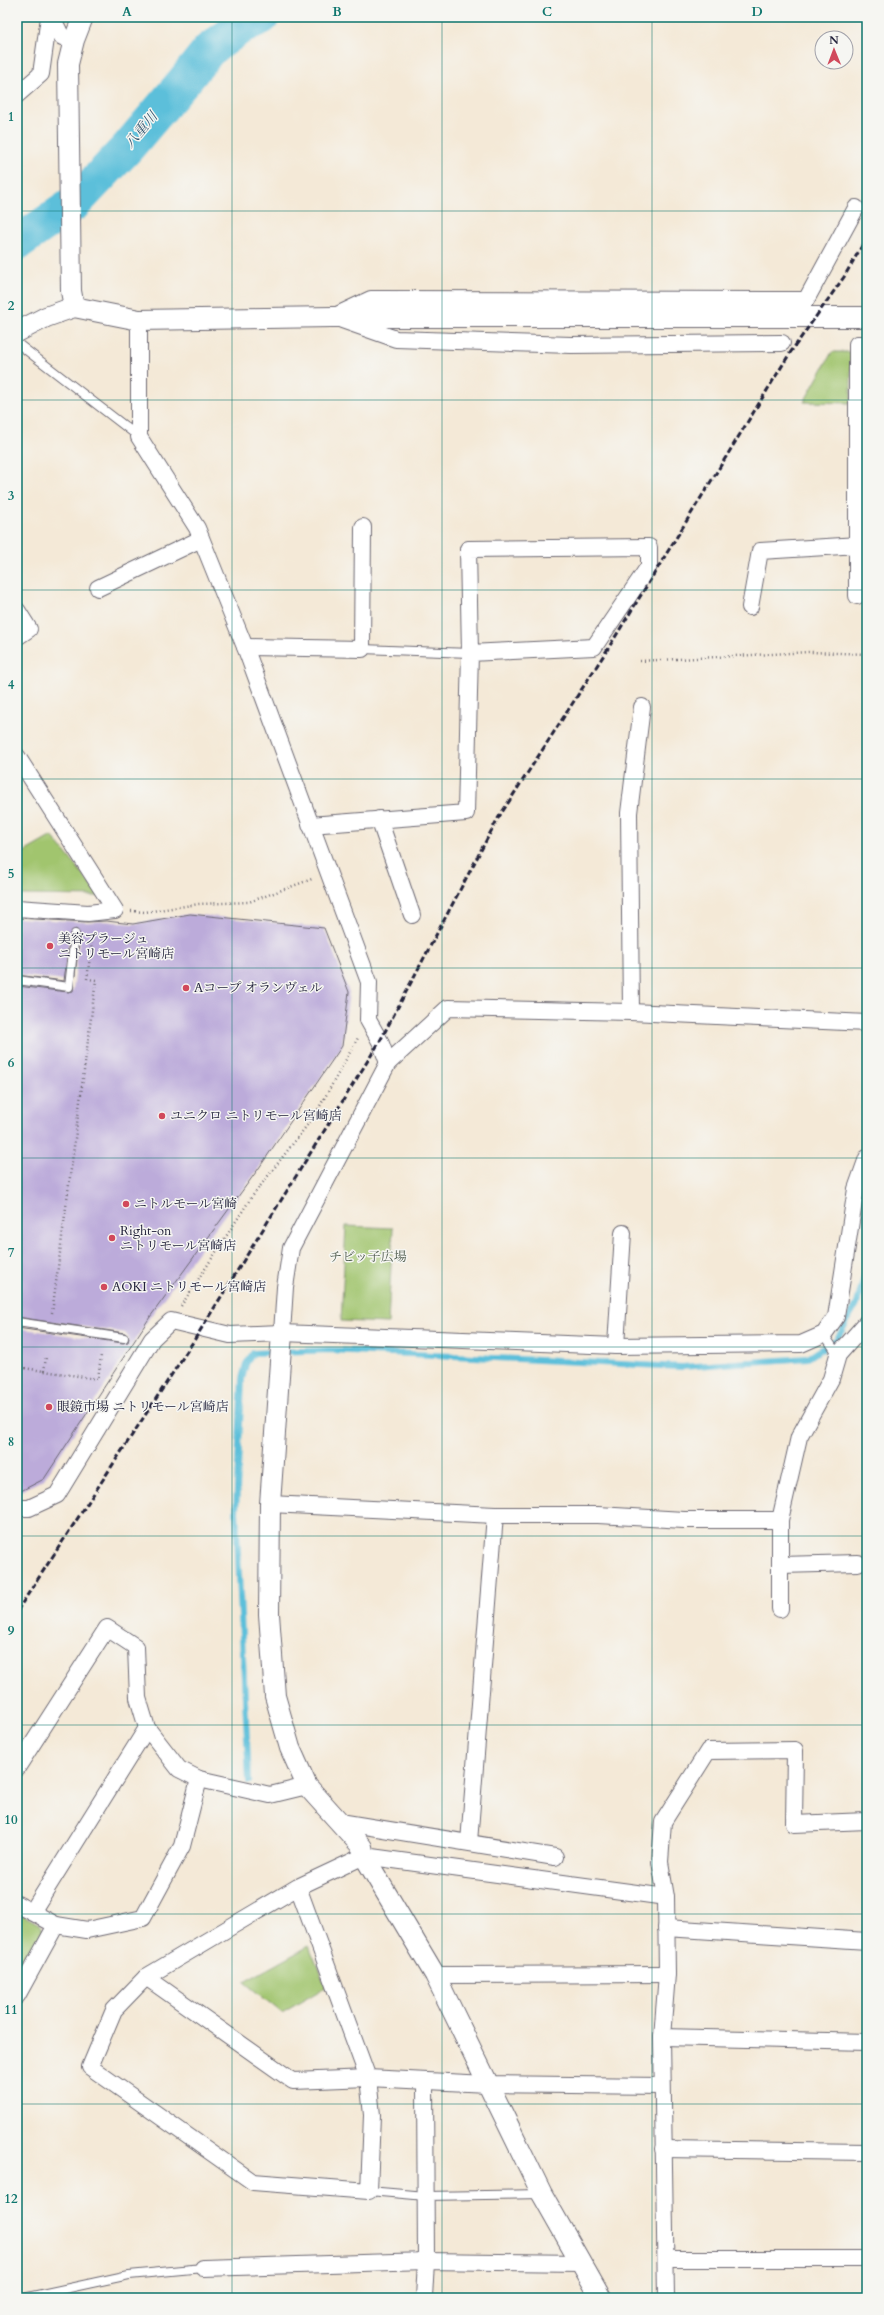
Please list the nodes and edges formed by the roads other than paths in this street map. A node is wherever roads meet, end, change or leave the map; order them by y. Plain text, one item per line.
1 (51, 17) edge
2 (83, 17) edge
3 (74, 40) junction
4 (17, 95) edge
5 (856, 208) dead end
6 (72, 299) junction
7 (333, 316) junction
8 (867, 317) edge
9 (139, 320) junction
10 (17, 332) edge
11 (17, 343) edge
12 (782, 343) dead end
13 (867, 344) edge
14 (139, 437) junction
15 (364, 527) dead end
16 (201, 538) junction
17 (858, 545) junction
18 (98, 588) dead end
19 (857, 596) dead end
20 (750, 607) dead end
21 (17, 610) edge
22 (17, 637) edge
23 (245, 648) junction
24 (362, 649) junction
25 (470, 653) junction
26 (642, 708) dead end
27 (17, 756) edge
28 (379, 819) junction
29 (310, 825) junction
30 (17, 908) edge
31 (412, 915) dead end
32 (75, 934) dead end
33 (17, 980) edge
34 (631, 1012) junction
35 (867, 1023) edge
36 (388, 1063) junction
37 (867, 1158) edge
38 (623, 1233) dead end
39 (17, 1322) edge
40 (867, 1322) edge
41 (282, 1333) junction
42 (824, 1334) junction
43 (124, 1338) dead end
44 (616, 1346) junction
45 (838, 1355) junction
46 (270, 1504) junction
47 (17, 1508) edge
48 (495, 1515) junction
49 (780, 1520) junction
50 (858, 1563) dead end
51 (780, 1565) junction
52 (780, 1609) dead end
53 (147, 1728) junction
54 (17, 1768) edge
55 (199, 1779) junction
56 (306, 1786) junction
57 (867, 1821) edge
58 (340, 1822) junction
59 (469, 1842) junction
60 (364, 1856) junction
61 (555, 1857) dead end
62 (298, 1887) junction
63 (666, 1897) junction
64 (17, 1904) edge
65 (32, 1912) junction
66 (56, 1925) junction
67 (666, 1928) junction
68 (867, 1941) edge
69 (667, 1974) junction
70 (435, 1975) junction
71 (146, 1977) junction
72 (17, 1996) edge
73 (662, 2037) junction
74 (867, 2042) edge
75 (368, 2078) junction
76 (425, 2082) junction
77 (487, 2084) junction
78 (662, 2086) junction
79 (663, 2149) junction
80 (867, 2152) edge
81 (369, 2192) junction
82 (542, 2194) junction
83 (426, 2196) junction
84 (666, 2259) junction
85 (867, 2259) edge
86 (426, 2261) junction
87 (581, 2262) junction
88 (203, 2268) joint
89 (23, 2298) edge
90 (424, 2298) edge
91 (601, 2298) edge
92 (666, 2298) edge

1 - 3 street
1 - 4 street
2 - 3 street
3 - 6 street
5 - 7 street
6 - 9 street
6 - 10 street
7 - 8 street
7 - 9 street
7 - 12 street
9 - 14 street
11 - 14 lane
13 - 17 street
14 - 16 street
15 - 24 street
16 - 18 street
16 - 23 street
17 - 19 street
17 - 20 street
21 - 22 street
23 - 24 street
23 - 29 street
24 - 25 lane
25 - 25 street
25 - 28 street
26 - 34 street
27 - 30 street
28 - 29 street
28 - 31 street
29 - 36 street
32 - 33 lane
34 - 35 street
34 - 36 street
36 - 41 street
37 - 42 street
38 - 44 street
39 - 43 lane
40 - 45 street
41 - 44 street
41 - 46 street
41 - 47 street
42 - 44 street
42 - 45 lane
45 - 49 street
46 - 48 street
46 - 56 street
48 - 49 street
48 - 59 street
49 - 51 street
50 - 51 street
51 - 52 street
53 - 54 street
53 - 55 street
53 - 65 street
55 - 56 street
55 - 66 street
56 - 58 street
57 - 63 street
58 - 59 street
58 - 60 street
59 - 61 street
60 - 62 street
60 - 63 street
60 - 70 street
62 - 71 street
62 - 75 street
63 - 67 street
64 - 65 street
65 - 66 street
66 - 72 street
67 - 68 street
67 - 69 street
69 - 70 street
69 - 73 street
70 - 77 street
71 - 75 street
71 - 81 street
73 - 74 street
73 - 78 street
75 - 76 street
75 - 81 street
76 - 77 street
76 - 83 street
77 - 78 street
77 - 82 street
78 - 79 street
79 - 80 street
79 - 84 street
81 - 83 lane
82 - 83 lane
82 - 87 street
83 - 86 street
84 - 85 street
84 - 92 street
86 - 87 street
86 - 88 street
86 - 90 street
87 - 91 street
88 - 89 lane

